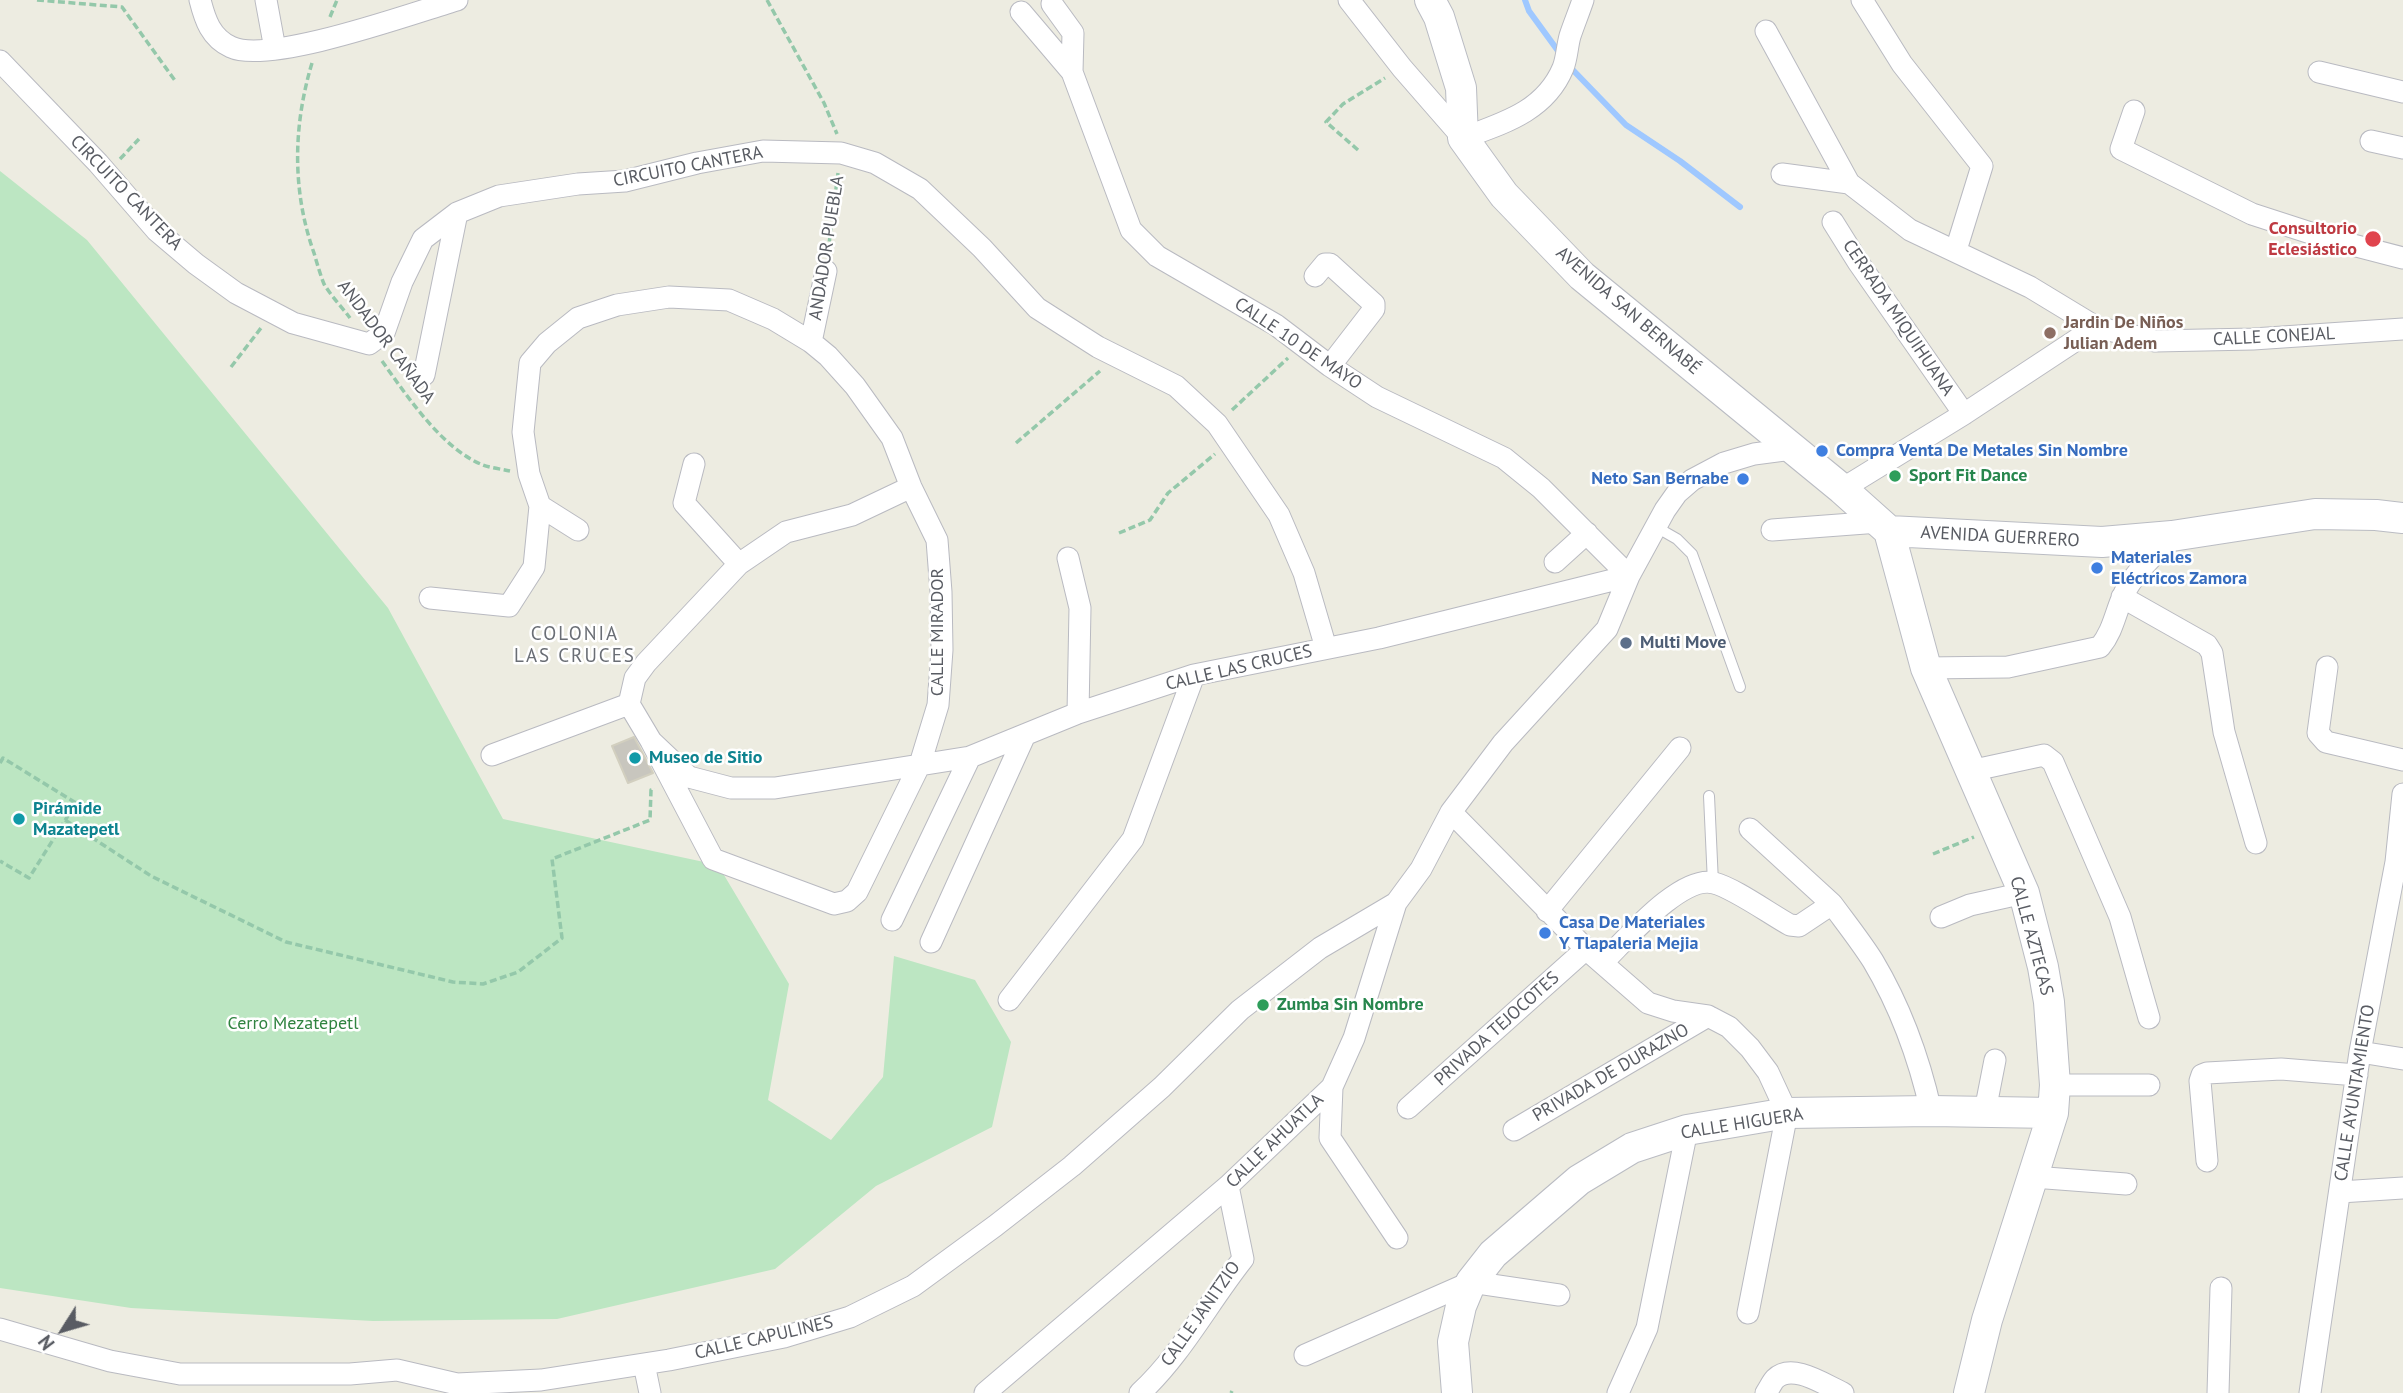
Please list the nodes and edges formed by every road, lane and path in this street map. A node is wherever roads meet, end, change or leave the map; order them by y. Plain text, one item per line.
1 (37, 0) edge
2 (200, 0) edge
3 (266, 0) edge
4 (457, 0) edge
5 (767, 0) edge
6 (1349, 0) edge
7 (1430, 0) edge
8 (1583, 0) edge
9 (1862, 0) edge
10 (1052, 4) dead end
11 (1021, 12) dead end
12 (1766, 31) dead end
13 (318, 41) junction
14 (275, 49) junction
15 (0, 61) edge
16 (1402, 68) junction
17 (1072, 72) junction
18 (2319, 72) dead end
19 (176, 82) dead end
20 (2403, 92) edge
21 (2134, 111) dead end
22 (1463, 138) junction
23 (139, 139) dead end
24 (2371, 141) dead end
25 (2403, 148) edge
26 (1358, 150) dead end
27 (841, 153) junction
28 (107, 173) junction
29 (1782, 174) dead end
30 (1849, 184) junction
31 (457, 213) junction
32 (1833, 222) dead end
33 (1956, 250) junction
34 (2403, 258) edge
35 (826, 271) joint
36 (1315, 276) dead end
37 (273, 313) junction
38 (2096, 327) junction
39 (2403, 329) edge
40 (811, 342) junction
41 (369, 344) junction
42 (1302, 345) junction
43 (1118, 357) junction
44 (1330, 366) junction
45 (231, 367) dead end
46 (424, 375) dead end
47 (1964, 414) junction
48 (1223, 432) junction
49 (1016, 443) dead end
50 (1792, 449) junction
51 (694, 464) dead end
52 (529, 474) junction
53 (911, 487) junction
54 (1842, 489) junction
55 (540, 506) junction
56 (2403, 518) edge
57 (1884, 526) junction
58 (1656, 527) junction
59 (578, 530) dead end
60 (1772, 530) dead end
61 (1119, 533) dead end
62 (1587, 533) junction
63 (2172, 536) junction
64 (1069, 558) dead end
65 (1555, 562) dead end
66 (739, 564) junction
67 (1629, 576) junction
68 (2122, 597) junction
69 (430, 598) dead end
70 (1325, 648) junction
71 (2327, 667) dead end
72 (1926, 668) junction
73 (1194, 675) junction
74 (1740, 687) dead end
75 (629, 704) junction
76 (1078, 713) junction
77 (1024, 737) junction
78 (651, 741) junction
79 (1680, 748) dead end
80 (492, 755) dead end
81 (970, 757) junction
82 (2403, 760) edge
83 (0, 763) edge
84 (920, 764) junction
85 (1970, 771) junction
86 (676, 787) junction
87 (2403, 794) edge
88 (1709, 796) dead end
89 (1451, 812) junction
90 (65, 820) junction
91 (1751, 829) dead end
92 (1996, 829) junction
93 (2256, 843) dead end
94 (1933, 854) dead end
95 (0, 861) edge
96 (2399, 863) edge
97 (1713, 883) junction
98 (2024, 893) junction
99 (1396, 903) junction
100 (1832, 904) junction
101 (1547, 911) junction
102 (1941, 917) dead end
103 (892, 920) dead end
104 (931, 942) dead end
105 (1594, 956) junction
106 (1009, 1000) dead end
107 (1708, 1016) junction
108 (2149, 1018) dead end
109 (2360, 1052) junction
110 (2403, 1059) edge
111 (1995, 1060) dead end
112 (2357, 1075) junction
113 (2149, 1085) dead end
114 (1332, 1087) junction
115 (2054, 1099) junction
116 (1408, 1108) dead end
117 (1931, 1111) junction
118 (1985, 1111) junction
119 (1787, 1114) junction
120 (1514, 1130) dead end
121 (1687, 1130) junction
122 (2207, 1161) dead end
123 (2033, 1177) junction
124 (2126, 1184) dead end
125 (1228, 1186) junction
126 (2403, 1188) edge
127 (2340, 1192) junction
128 (1397, 1238) dead end
129 (1471, 1282) junction
130 (2221, 1288) dead end
131 (1559, 1295) dead end
132 (1748, 1314) dead end
133 (0, 1329) edge
134 (1305, 1355) dead end
135 (644, 1364) junction
136 (289, 1383) edge
137 (1451, 1392) edge
138 (650, 1393) edge
139 (985, 1393) edge
140 (1140, 1393) edge
141 (1618, 1393) edge
142 (1766, 1393) edge
143 (1843, 1393) edge
144 (1969, 1393) edge
145 (2218, 1393) edge
146 (2310, 1393) edge

1 - 19 path
2 - 14 street
3 - 14 street
4 - 13 street
5 - 27 path
6 - 16 street
7 - 22 street
8 - 22 street
9 - 33 street
10 - 17 street
11 - 17 street, CALLE 10 DE MAYO
12 - 30 street, CALLE CONEJAL
13 - 14 street
13 - 41 path, ANDADOR CAÑADA
15 - 28 street, CIRCUITO CANTERA
16 - 22 street
16 - 26 path
17 - 42 street, CALLE 10 DE MAYO
18 - 20 street
21 - 34 street
22 - 50 street, AVENIDA SAN BERNABÉ
23 - 28 path
24 - 25 street
27 - 31 street, CIRCUITO CANTERA
27 - 35 path, ANDADOR PUEBLA
27 - 43 street, CIRCUITO CANTERA
28 - 37 street, CIRCUITO CANTERA
29 - 30 street
30 - 33 street, CALLE CONEJAL
31 - 41 street, CIRCUITO CANTERA
31 - 46 street
32 - 47 street, CERRADA MIQUIHUANA
33 - 38 street, CALLE CONEJAL
35 - 40 street, ANDADOR PUEBLA
36 - 44 street
37 - 41 street, CIRCUITO CANTERA
37 - 45 path
38 - 39 street, CALLE CONEJAL
38 - 47 street
40 - 52 street, CALLE MIRADOR
40 - 53 street, CALLE MIRADOR
41 - 52 path, ANDADOR CAÑADA
42 - 44 street, CALLE 10 DE MAYO
42 - 48 path
43 - 48 street, CIRCUITO CANTERA
43 - 49 path
44 - 62 street, CALLE 10 DE MAYO
47 - 54 street
48 - 61 path
48 - 70 street, CIRCUITO CANTERA
50 - 54 street, AVENIDA SAN BERNABÉ
50 - 58 street
51 - 66 street
52 - 55 street, CALLE MIRADOR
53 - 66 street
53 - 84 street, CALLE MIRADOR
54 - 57 street, AVENIDA SAN BERNABÉ
55 - 59 street
55 - 69 street, CALLE MIRADOR
56 - 63 street, AVENIDA GUERRERO
57 - 60 street
57 - 63 street, AVENIDA GUERRERO
57 - 72 street, CALLE AZTECAS
58 - 67 street
58 - 74 lane
62 - 65 street
62 - 67 street, CALLE 10 DE MAYO
63 - 68 street
64 - 76 street
66 - 75 street
67 - 70 street, CALLE LAS CRUCES
67 - 89 street, CALLE AHUATLA
68 - 72 street
68 - 93 street
70 - 73 street, CALLE LAS CRUCES
71 - 82 street
72 - 85 street, CALLE AZTECAS
73 - 76 street, CALLE LAS CRUCES
73 - 106 street
75 - 78 street, CALLE LAS CRUCES
75 - 80 street
76 - 77 street, CALLE LAS CRUCES
77 - 81 street, CALLE LAS CRUCES
77 - 104 street
78 - 84 street, CALLE LAS CRUCES
78 - 86 street, CALLE MIRADOR
79 - 101 street
81 - 84 street, CALLE LAS CRUCES
81 - 103 street
83 - 90 path
84 - 86 street, CALLE MIRADOR
85 - 92 street, CALLE AZTECAS
85 - 108 street
86 - 90 path
87 - 96 street, CALLE AYUNTAMIENTO
88 - 97 lane
89 - 99 street, CALLE AHUATLA
89 - 101 street
90 - 95 path
91 - 100 street
92 - 94 path
92 - 98 street, CALLE AZTECAS
96 - 109 street, CALLE AYUNTAMIENTO
97 - 100 street
97 - 105 street, PRIVADA TEJOCOTES
98 - 102 street
98 - 115 street, CALLE AZTECAS
99 - 114 street, CALLE AHUATLA
99 - 135 street, CALLE CAPULINES
100 - 117 street
101 - 105 street
105 - 107 street
105 - 116 street, PRIVADA TEJOCOTES
107 - 119 street
107 - 120 street, PRIVADA DE DURAZNO
109 - 110 street
109 - 112 street, CALLE AYUNTAMIENTO
111 - 118 street
112 - 122 street
112 - 127 street, CALLE AYUNTAMIENTO
113 - 115 street
114 - 125 street, CALLE AHUATLA
114 - 128 street
115 - 118 street, CALLE HIGUERA
115 - 123 street, CALLE AZTECAS
117 - 118 street, CALLE HIGUERA
117 - 119 street, CALLE HIGUERA
119 - 121 street, CALLE HIGUERA
119 - 132 street
121 - 129 street, CALLE HIGUERA
121 - 141 street
123 - 124 street
123 - 144 street, CALLE AZTECAS
125 - 139 street, CALLE AHUATLA
125 - 140 street, CALLE JANITZIO
126 - 127 street
127 - 146 street, CALLE AYUNTAMIENTO
129 - 131 street
129 - 134 street
129 - 137 street, CALLE HIGUERA
130 - 145 street
133 - 136 street, CALLE CAPULINES
135 - 136 street, CALLE CAPULINES
135 - 138 street
142 - 143 street

